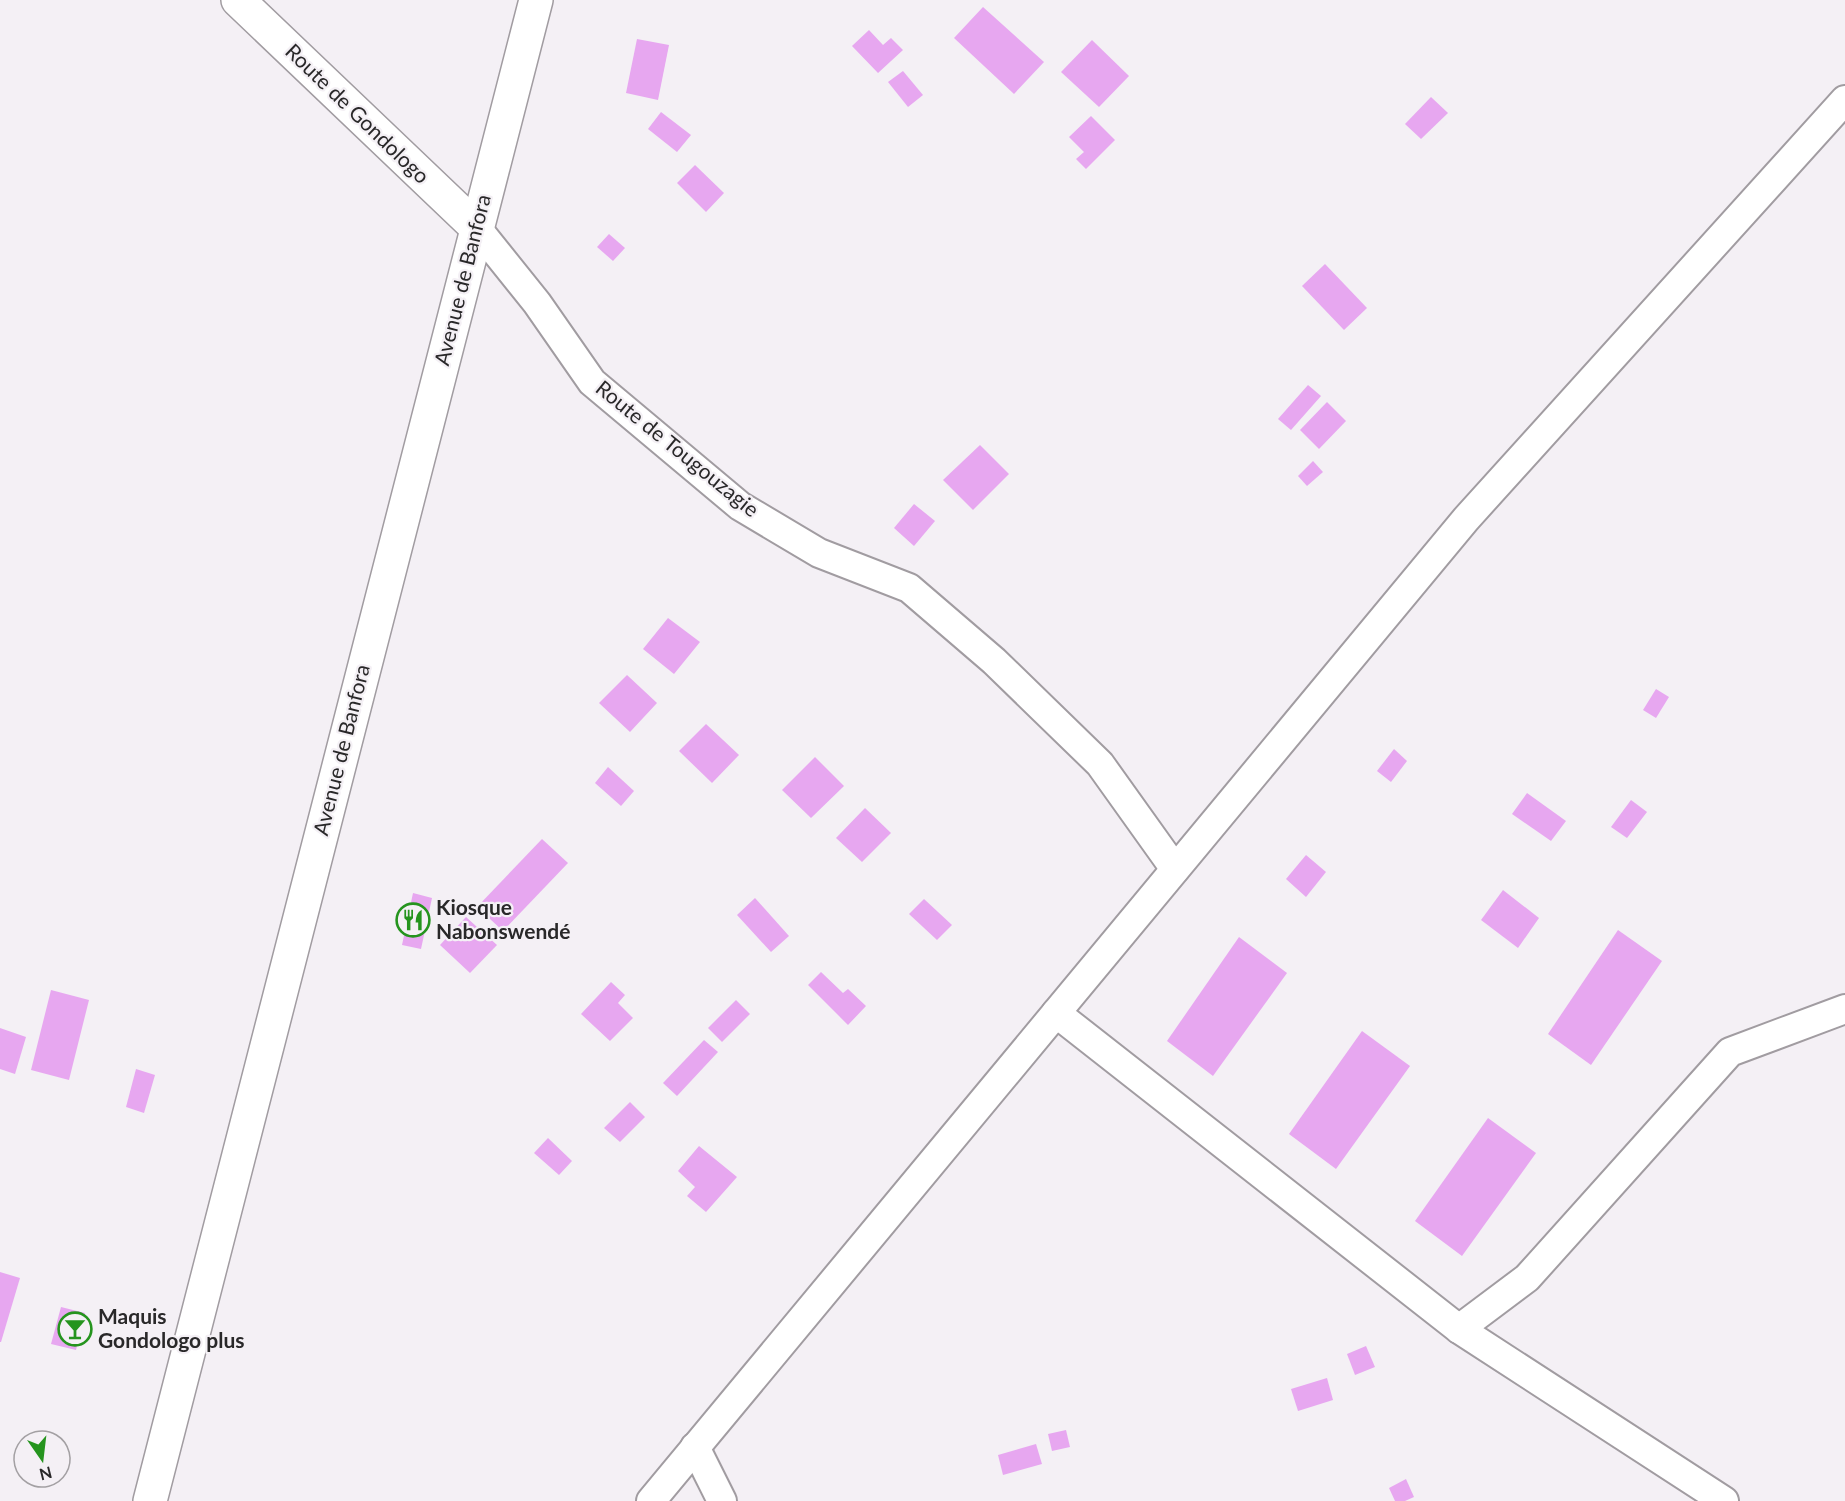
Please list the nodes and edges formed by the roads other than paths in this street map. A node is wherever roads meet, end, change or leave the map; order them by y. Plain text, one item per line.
1 (238, 0) edge
2 (536, 0) edge
3 (1845, 100) edge
4 (476, 227) junction
5 (1175, 869) junction
6 (1845, 1009) edge
7 (1056, 1013) junction
8 (1459, 1329) junction
9 (695, 1447) junction
10 (150, 1501) edge
11 (651, 1501) edge
12 (722, 1501) edge
13 (1724, 1501) edge

1 - 4 main road, Route de Gondologo
2 - 4 main road, Avenue de Banfora
3 - 5 street
4 - 5 street, Route de Tougouzagie
4 - 10 main road, Avenue de Banfora
5 - 7 street
6 - 8 street
7 - 8 street
7 - 9 street
8 - 13 street
9 - 11 street
9 - 12 street

